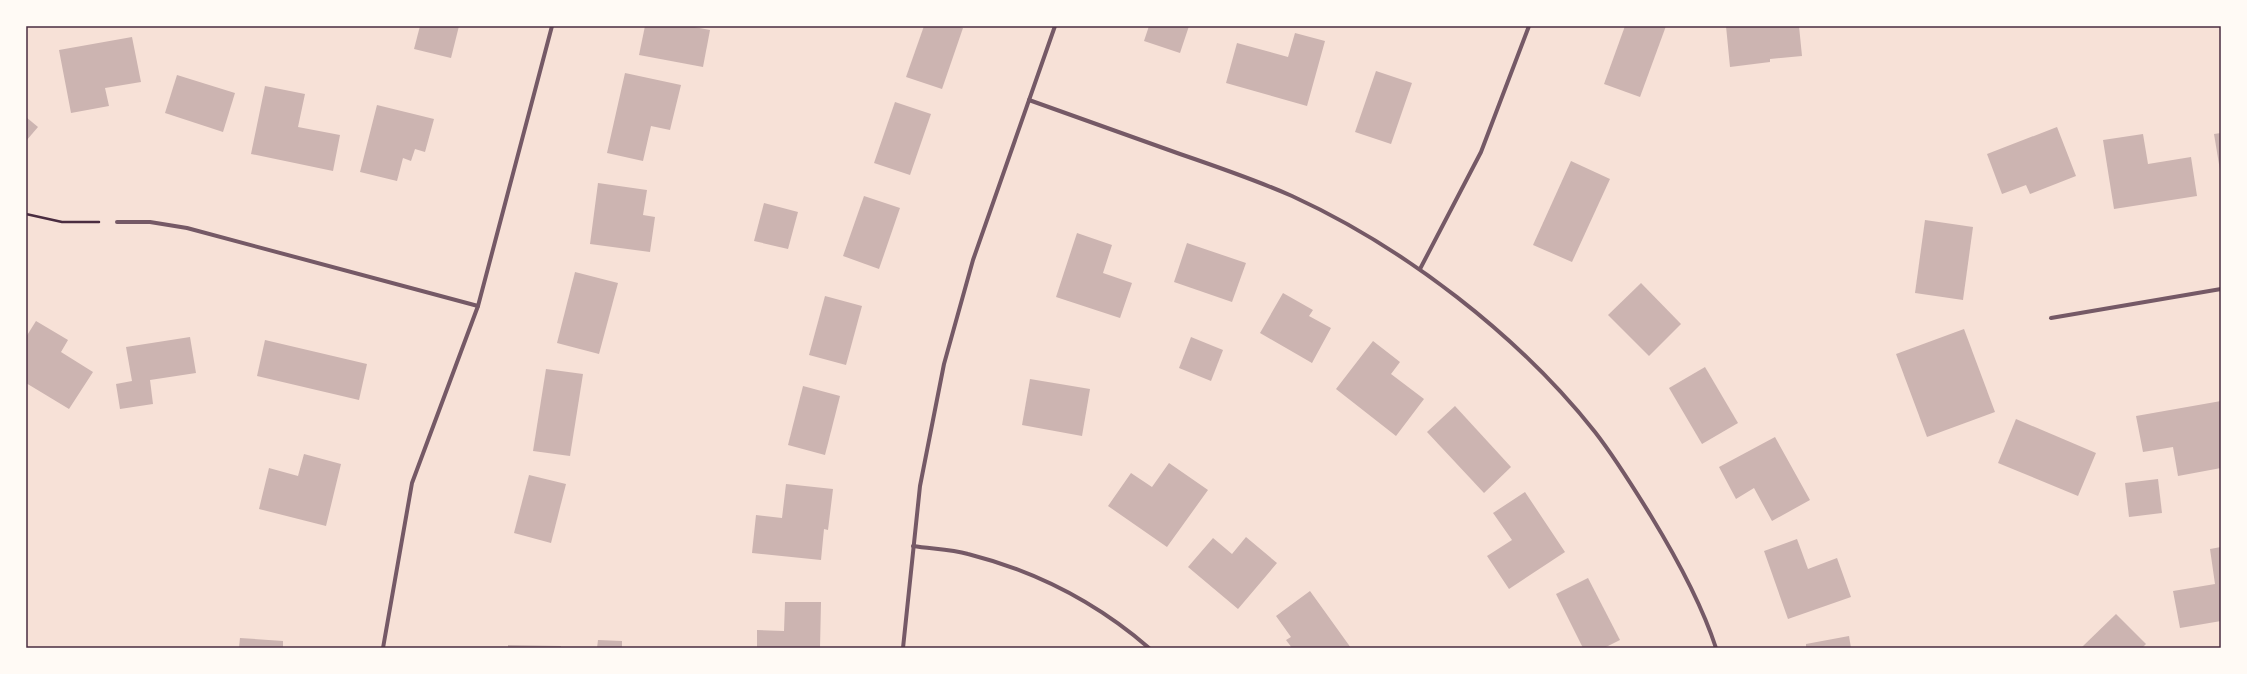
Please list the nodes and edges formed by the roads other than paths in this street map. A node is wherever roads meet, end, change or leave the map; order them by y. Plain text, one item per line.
1 (552, 26) edge
2 (1055, 26) edge
3 (1529, 26) edge
4 (1029, 100) junction
5 (117, 222) road end
6 (1420, 269) junction
7 (2221, 289) edge
8 (478, 306) junction
9 (2051, 318) dead end
10 (913, 546) junction
11 (383, 648) edge
12 (903, 648) edge
13 (1150, 648) edge
14 (1716, 648) edge

1 - 8 street
2 - 4 street
3 - 6 street
4 - 6 street
4 - 10 street
5 - 8 street
6 - 14 street
7 - 9 street
8 - 11 street
10 - 12 street
10 - 13 street

